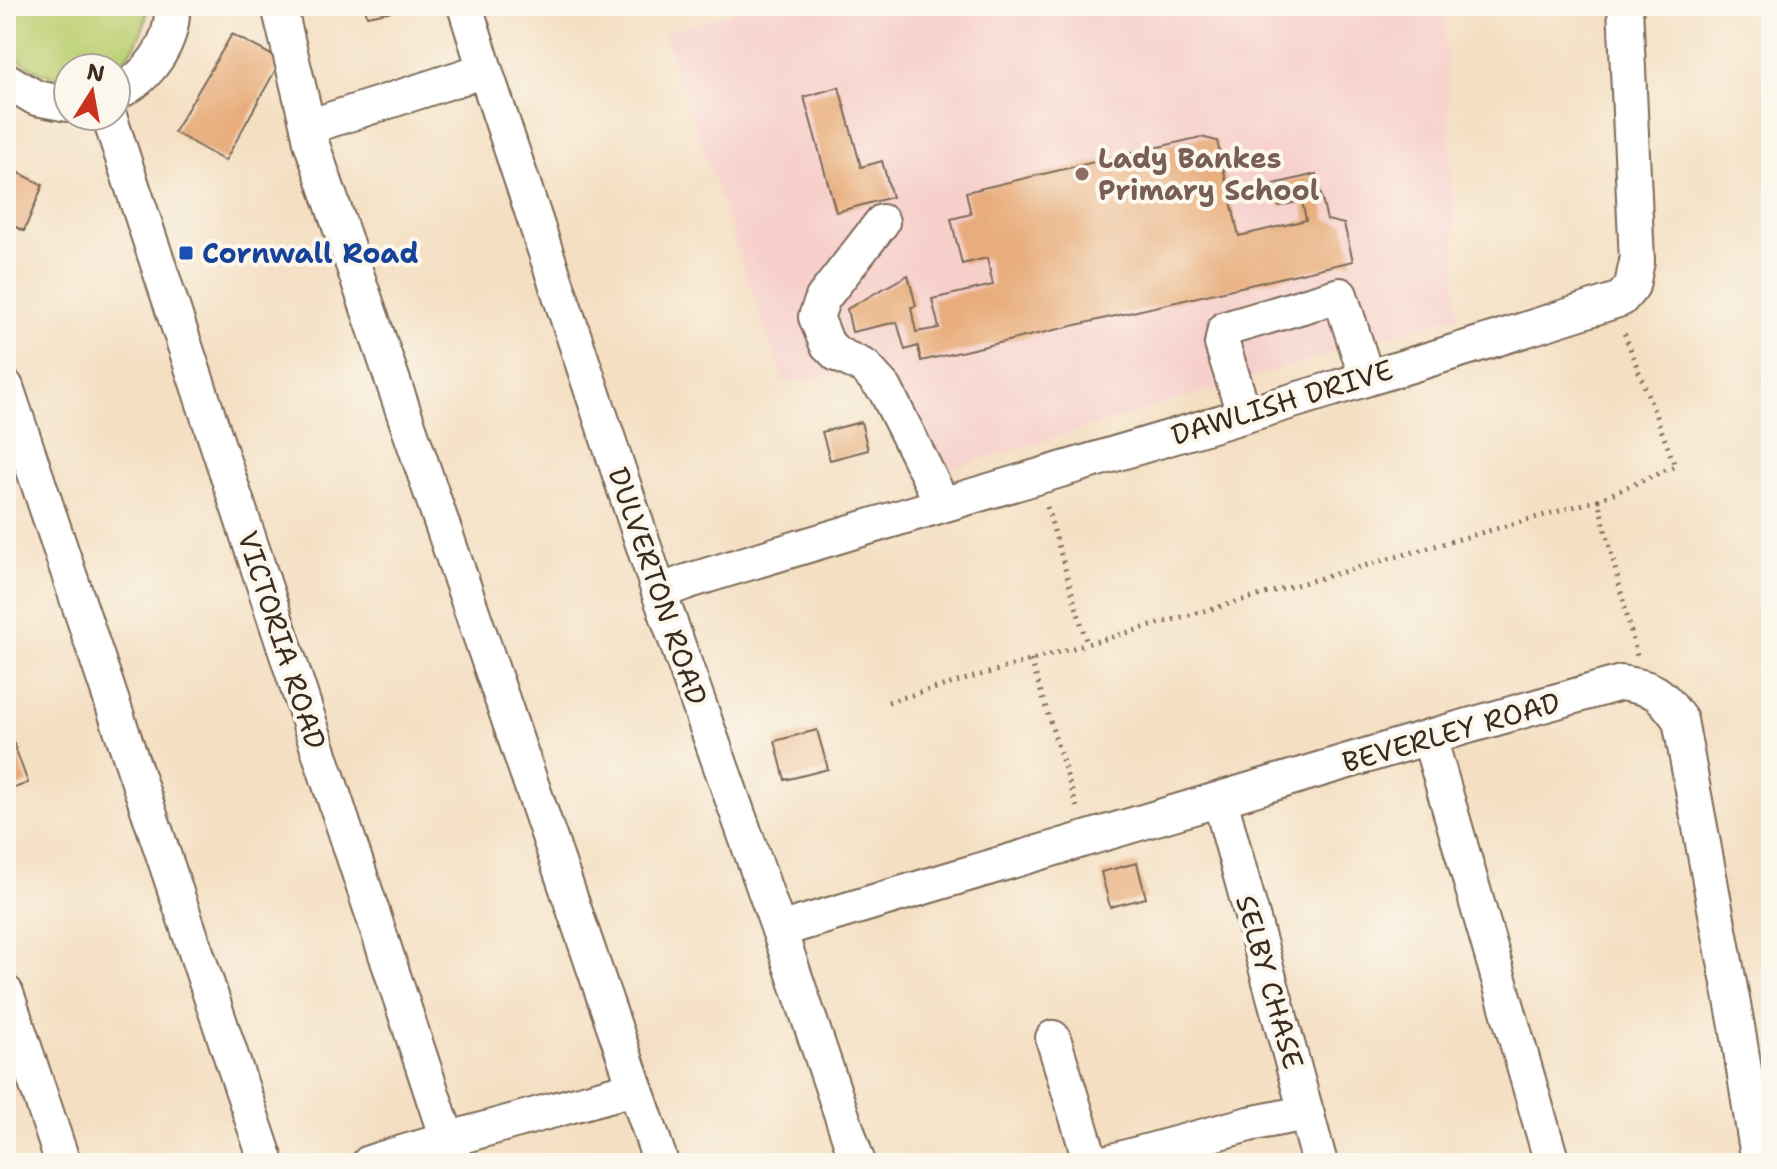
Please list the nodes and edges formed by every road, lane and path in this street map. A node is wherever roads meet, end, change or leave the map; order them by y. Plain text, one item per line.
1 (172, 6) edge
2 (279, 6) edge
3 (465, 6) edge
4 (1625, 6) edge
5 (485, 70) junction
6 (6, 80) edge
7 (132, 84) edge
8 (52, 101) edge
9 (308, 127) junction
10 (114, 132) edge
11 (882, 222) dead end
12 (1622, 329) dead end
13 (1361, 360) dead end
14 (6, 387) edge
15 (1244, 414) junction
16 (1044, 496) dead end
17 (1598, 500) junction
18 (942, 503) junction
19 (659, 592) junction
20 (1087, 644) junction
21 (1645, 655) dead end
22 (1637, 657) junction
23 (1624, 659) dead end
24 (1031, 660) junction
25 (888, 702) dead end
26 (1429, 737) junction
27 (1220, 800) junction
28 (1078, 812) dead end
29 (779, 930) junction
30 (6, 993) edge
31 (1053, 1038) dead end
32 (634, 1088) junction
33 (1307, 1115) junction
34 (451, 1151) edge
35 (63, 1163) edge
36 (267, 1163) edge
37 (369, 1163) edge
38 (661, 1163) edge
39 (858, 1163) edge
40 (1091, 1163) edge
41 (1105, 1163) edge
42 (1320, 1163) edge
43 (1552, 1163) edge
44 (1759, 1163) edge

1 - 7 street
2 - 9 street
3 - 5 street, DULVERTON ROAD
4 - 15 street, DAWLISH DRIVE
5 - 9 street
5 - 19 street, DULVERTON ROAD
6 - 8 street
9 - 32 street
10 - 34 street, VICTORIA ROAD
11 - 18 street
12 - 17 path
13 - 15 street
14 - 36 street
15 - 18 street, DAWLISH DRIVE
16 - 20 path
17 - 20 path
17 - 22 path
18 - 19 street, DAWLISH DRIVE
19 - 29 street, DULVERTON ROAD
20 - 24 path
21 - 22 path
22 - 23 path
24 - 25 path
24 - 28 path
26 - 27 street, BEVERLEY ROAD
26 - 43 street
26 - 44 street, BEVERLEY ROAD
27 - 29 street, BEVERLEY ROAD
27 - 33 street, SELBY CHASE
29 - 39 street, DULVERTON ROAD
30 - 35 street
31 - 40 street
32 - 34 street
32 - 38 street
33 - 41 street
33 - 42 street, SELBY CHASE
34 - 37 street

